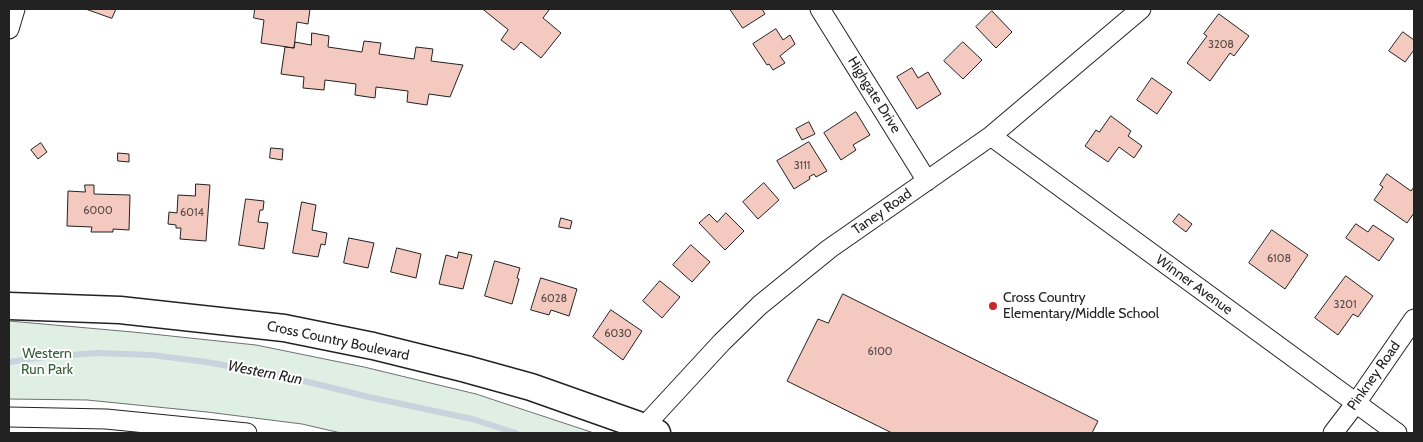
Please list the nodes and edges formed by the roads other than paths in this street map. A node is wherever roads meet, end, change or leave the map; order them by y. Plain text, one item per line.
1 (15, 9) edge
2 (820, 9) edge
3 (1141, 9) edge
4 (9, 28) edge
5 (991, 136) junction
6 (927, 181) junction
7 (9, 306) edge
8 (1414, 319) edge
9 (1356, 403) junction
10 (9, 417) edge
11 (646, 431) edge
12 (247, 433) edge
13 (1333, 433) edge
14 (1397, 433) edge

1 - 4 street
2 - 6 street, Highgate Drive
3 - 5 street, Taney Road
5 - 6 street, Taney Road
5 - 9 street, Winner Avenue
6 - 11 street, Taney Road
7 - 11 main road, Cross Country Boulevard
8 - 9 street, Pinkney Road
9 - 13 street, Pinkney Road
9 - 14 street, Winner Avenue
10 - 12 street

